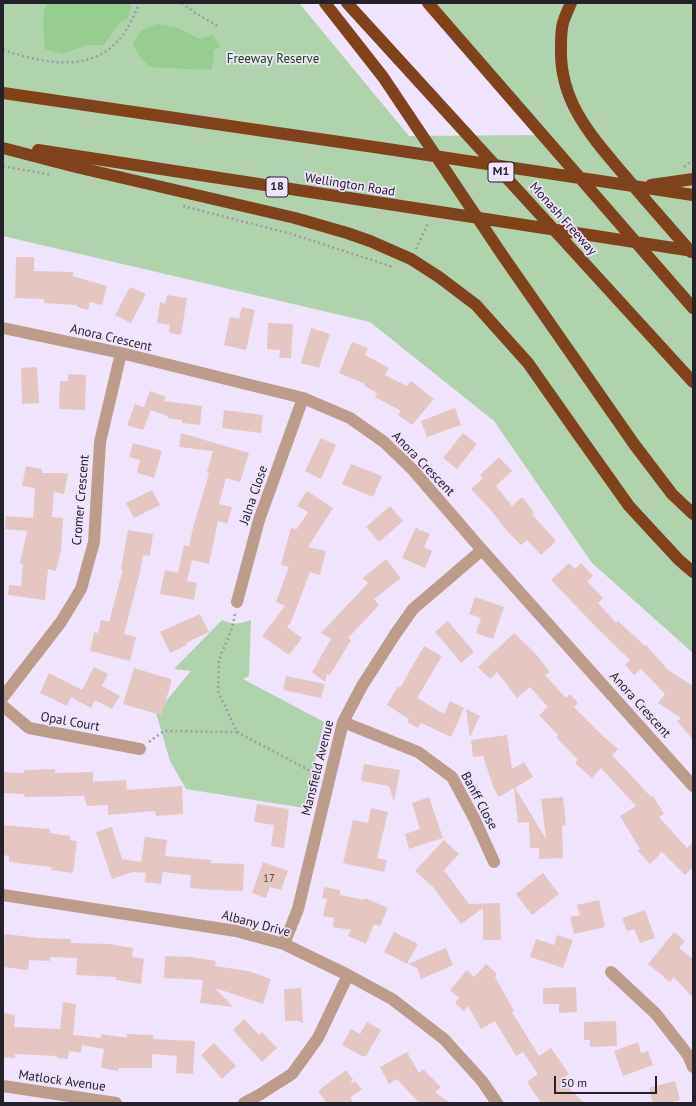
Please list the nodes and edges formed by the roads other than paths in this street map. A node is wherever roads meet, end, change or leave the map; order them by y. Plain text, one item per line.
1 (325, 3) edge
2 (347, 3) edge
3 (428, 3) edge
4 (571, 3) edge
5 (3, 93) edge
6 (3, 144) edge
7 (3, 148) edge
8 (693, 178) edge
9 (640, 187) junction
10 (693, 195) edge
11 (693, 251) edge
12 (693, 254) edge
13 (693, 308) edge
14 (3, 328) edge
15 (121, 353) junction
16 (693, 382) edge
17 (303, 398) junction
18 (693, 514) edge
19 (482, 550) junction
20 (693, 572) edge
21 (238, 602) road end
22 (3, 697) edge
23 (3, 706) edge
24 (343, 722) junction
25 (140, 749) road end
26 (693, 786) edge
27 (494, 862) dead end
28 (3, 895) edge
29 (284, 944) junction
30 (611, 972) dead end
31 (348, 975) junction
32 (693, 1067) edge
33 (3, 1086) edge
34 (116, 1103) edge
35 (244, 1103) edge
36 (497, 1103) edge

1 - 18 highway
2 - 16 highway, Monash Freeway / M1
3 - 13 highway
4 - 12 highway
5 - 9 highway
6 - 11 highway, Wellington Road / 18
7 - 20 highway
8 - 9 highway
9 - 10 highway
14 - 15 street, Anora Crescent
15 - 17 street, Anora Crescent
15 - 22 street, Cromer Crescent
17 - 19 street, Anora Crescent
17 - 21 street, Jalna Close
19 - 24 street, Mansfield Avenue
19 - 26 street, Anora Crescent
23 - 25 street, Opal Court
24 - 27 street, Banff Close
24 - 29 street, Mansfield Avenue
28 - 29 street, Albany Drive
29 - 31 street, Albany Drive
30 - 32 street
31 - 35 street
31 - 36 street, Albany Drive
33 - 34 street, Matlock Avenue

